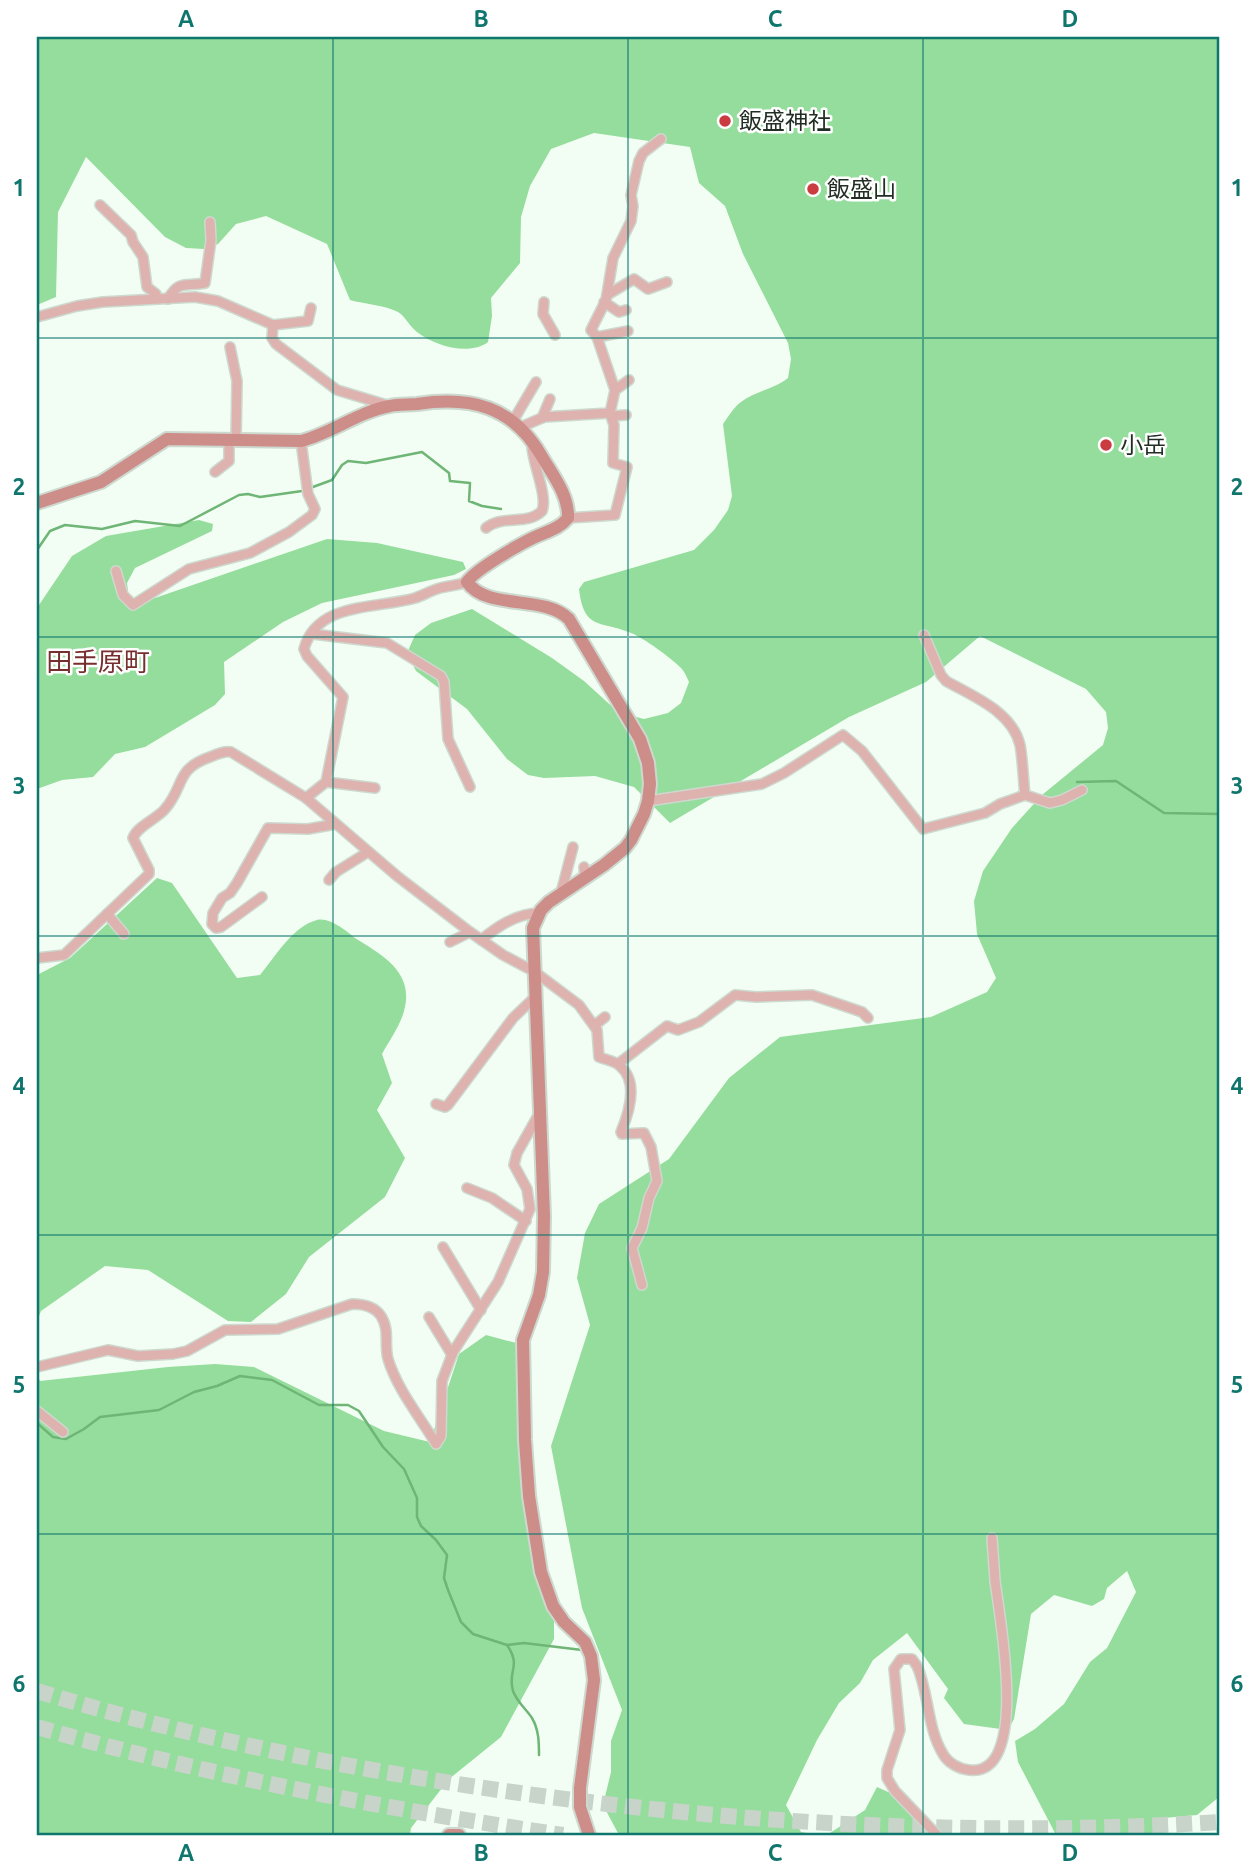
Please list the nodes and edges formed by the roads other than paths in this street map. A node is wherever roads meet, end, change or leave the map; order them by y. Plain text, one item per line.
1 (660, 139) dead end
2 (100, 205) dead end
3 (210, 222) dead end
4 (667, 282) dead end
5 (157, 299) junction
6 (168, 299) junction
7 (606, 299) junction
8 (544, 302) dead end
9 (311, 308) dead end
10 (626, 310) dead end
11 (37, 317) edge
12 (273, 325) junction
13 (628, 331) dead end
14 (555, 335) dead end
15 (597, 337) junction
16 (230, 347) dead end
17 (629, 380) dead end
18 (536, 382) dead end
19 (614, 390) junction
20 (550, 400) dead end
21 (390, 406) junction
22 (610, 415) junction
23 (626, 415) dead end
24 (542, 418) junction
25 (517, 424) junction
26 (233, 439) junction
27 (300, 441) junction
28 (535, 444) junction
29 (215, 472) dead end
30 (37, 503) edge
31 (568, 518) junction
32 (486, 528) dead end
33 (116, 571) dead end
34 (467, 582) junction
35 (313, 634) junction
36 (924, 635) dead end
37 (326, 782) junction
38 (470, 787) dead end
39 (375, 788) dead end
40 (1082, 789) dead end
41 (1025, 795) junction
42 (306, 798) junction
43 (648, 802) junction
44 (336, 824) junction
45 (368, 852) junction
46 (569, 853) dead end
47 (329, 880) dead end
48 (561, 893) junction
49 (262, 897) dead end
50 (107, 914) junction
51 (539, 914) junction
52 (470, 932) junction
53 (124, 934) dead end
54 (481, 940) junction
55 (450, 942) dead end
56 (37, 958) edge
57 (535, 972) junction
58 (535, 997) junction
59 (605, 1017) dead end
60 (868, 1018) dead end
61 (594, 1025) junction
62 (618, 1064) junction
63 (436, 1104) dead end
64 (539, 1114) junction
65 (467, 1188) dead end
66 (527, 1221) junction
67 (443, 1247) dead end
68 (642, 1285) dead end
69 (481, 1310) junction
70 (429, 1317) dead end
71 (452, 1355) junction
72 (37, 1367) edge
73 (37, 1411) edge
74 (63, 1432) dead end
75 (992, 1538) dead end
76 (449, 1835) edge
77 (459, 1835) edge
78 (589, 1835) edge
79 (937, 1835) edge

1 - 7 street
2 - 5 street
3 - 6 street
4 - 7 street
5 - 6 street
5 - 11 street
6 - 12 street
7 - 10 street
7 - 15 street
8 - 14 street
9 - 12 street
12 - 21 street
13 - 15 street
15 - 19 street
16 - 26 street
17 - 19 street
18 - 25 street
19 - 22 street
20 - 24 street
21 - 25 street
21 - 27 street
22 - 23 street
22 - 24 street
22 - 31 street
24 - 25 street
25 - 28 street
26 - 27 street
26 - 29 street
26 - 30 street
27 - 33 street
28 - 31 street
28 - 32 street
31 - 34 street
34 - 35 street
34 - 43 street
35 - 37 street
35 - 38 street
36 - 41 street
37 - 39 street
37 - 42 street
40 - 41 street
41 - 43 street
42 - 44 street
42 - 50 street
43 - 48 street
44 - 45 street
44 - 49 street
45 - 47 street
45 - 52 street
46 - 48 street
48 - 51 street
50 - 53 street
50 - 56 street
51 - 54 street
51 - 57 street
52 - 54 street
52 - 55 street
54 - 57 street
57 - 58 street
57 - 61 street
58 - 63 street
58 - 64 street
59 - 61 street
60 - 62 street
61 - 62 street
62 - 68 street
64 - 66 street
64 - 78 street
65 - 66 street
66 - 69 street
67 - 69 street
69 - 71 street
70 - 71 street
71 - 72 street
73 - 74 street
75 - 79 street
76 - 77 street

